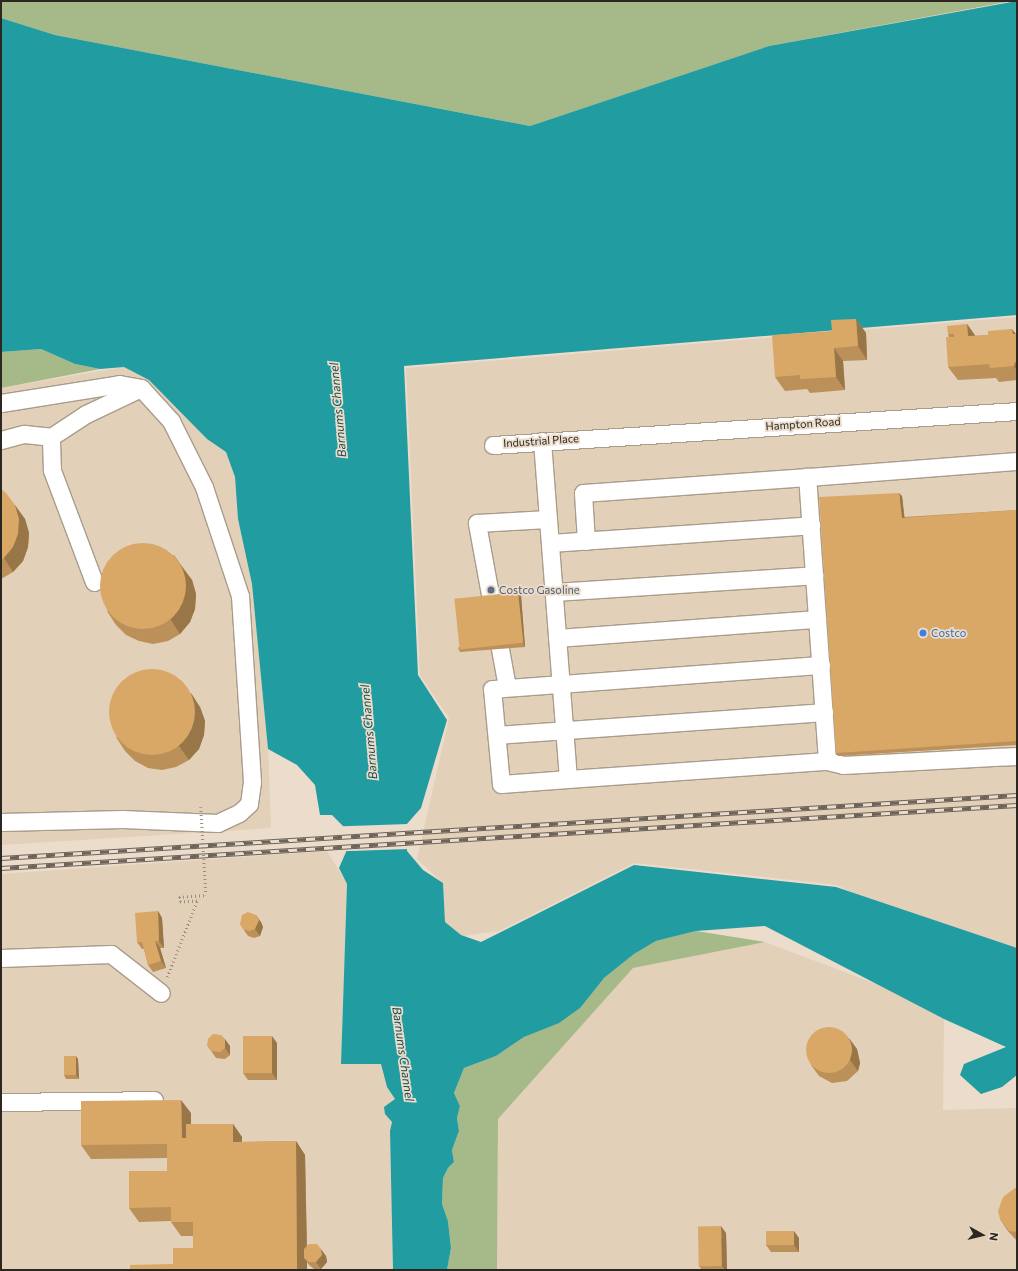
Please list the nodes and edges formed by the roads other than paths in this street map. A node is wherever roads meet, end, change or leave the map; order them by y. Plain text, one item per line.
1 (141, 388) junction
2 (1, 403) edge
3 (1017, 411) edge
4 (51, 437) junction
5 (589, 438) joint
6 (1, 440) edge
7 (542, 441) junction
8 (492, 444) dead end
9 (1017, 461) edge
10 (807, 477) junction
11 (548, 519) junction
12 (810, 525) junction
13 (586, 541) junction
14 (550, 543) junction
15 (814, 575) junction
16 (94, 582) dead end
17 (554, 592) junction
18 (817, 619) junction
19 (557, 638) junction
20 (821, 665) junction
21 (561, 683) junction
22 (507, 687) junction
23 (824, 712) junction
24 (564, 730) junction
25 (497, 735) junction
26 (1017, 756) edge
27 (828, 761) junction
28 (568, 779) junction
29 (1, 822) edge
30 (1, 958) edge
31 (161, 993) road end
32 (154, 1100) edge
33 (3, 1102) edge

1 - 2 street
1 - 4 street
1 - 29 street
3 - 5 street, Hampton Road
4 - 6 street
4 - 16 street
5 - 7 street, Industrial Place
7 - 8 street, Industrial Place
7 - 11 street
9 - 10 street
10 - 12 street
10 - 13 street
11 - 14 street
11 - 22 street
12 - 13 street
12 - 15 street
13 - 14 street
14 - 17 street
15 - 17 street
15 - 18 street
17 - 19 street
18 - 19 street
18 - 20 street
19 - 21 street
20 - 21 street
20 - 23 street
21 - 22 street
21 - 24 street
22 - 25 street
23 - 24 street
23 - 27 street
24 - 25 street
24 - 28 street
25 - 28 street
26 - 27 street
27 - 28 street
30 - 31 street
32 - 33 street

